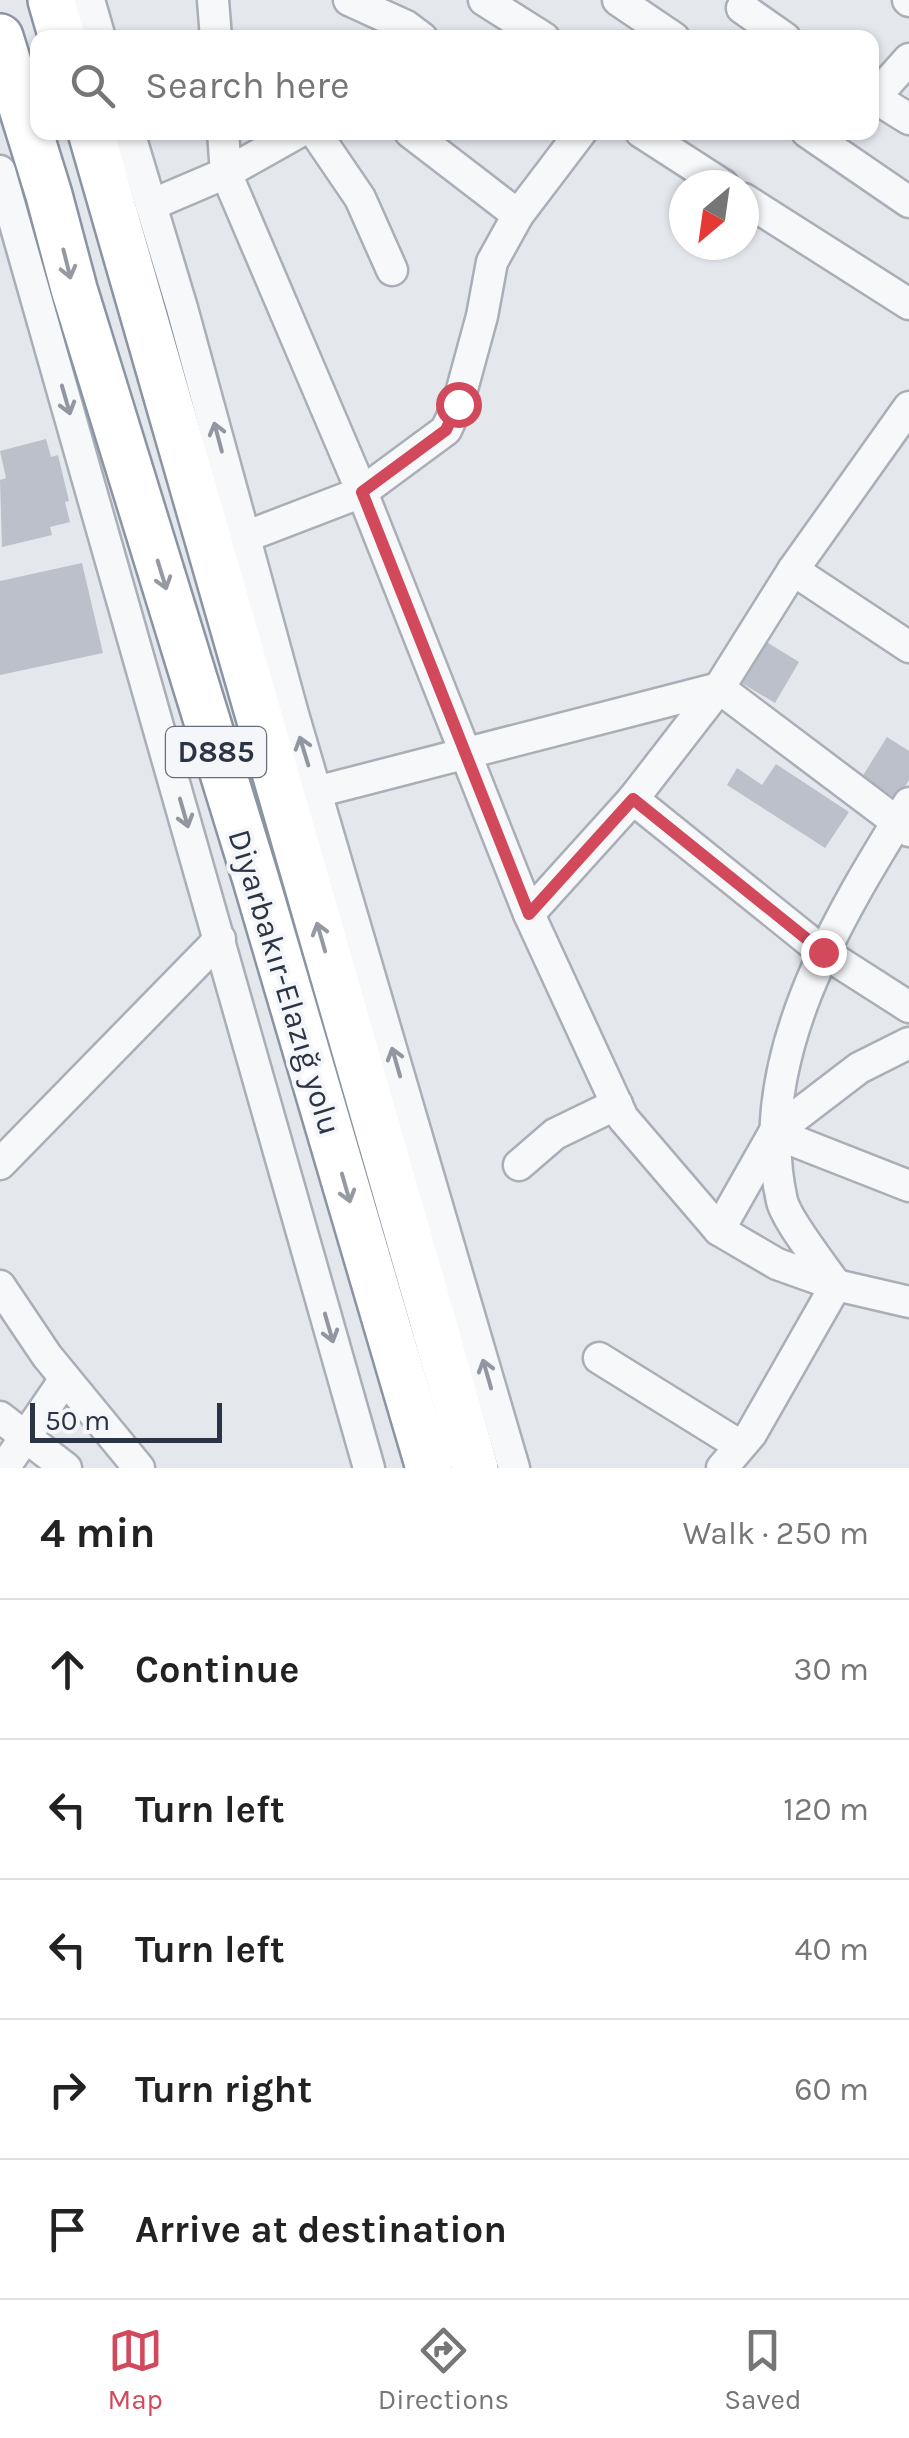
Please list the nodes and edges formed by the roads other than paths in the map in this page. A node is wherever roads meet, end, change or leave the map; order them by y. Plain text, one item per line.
1 (51, 0) edge
2 (88, 0) edge
3 (213, 0) edge
4 (349, 0) edge
5 (484, 0) edge
6 (618, 0) edge
7 (742, 8) dead end
8 (644, 19) edge
9 (411, 25) edge
10 (60, 30) edge
11 (97, 30) edge
12 (215, 30) edge
13 (531, 30) edge
14 (774, 30) edge
15 (0, 36) edge
16 (909, 59) edge
17 (879, 91) edge
18 (879, 101) edge
19 (909, 119) edge
20 (92, 140) edge
21 (131, 140) edge
22 (224, 140) edge
23 (284, 140) edge
24 (320, 140) edge
25 (420, 140) edge
26 (573, 140) edge
27 (653, 140) edge
28 (819, 140) edge
29 (700, 170) edge
30 (0, 171) edge
31 (226, 174) junction
32 (103, 177) junction
33 (909, 202) edge
34 (151, 205) junction
35 (759, 208) edge
36 (518, 215) junction
37 (21, 218) edge
38 (392, 270) dead end
39 (909, 304) edge
40 (904, 424) edge
41 (362, 492) junction
42 (245, 538) junction
43 (793, 570) junction
44 (909, 646) edge
45 (718, 688) junction
46 (468, 753) junction
47 (316, 792) junction
48 (633, 799) junction
49 (905, 819) edge
50 (529, 914) junction
51 (220, 939) junction
52 (823, 952) junction
53 (909, 1007) edge
54 (909, 1043) edge
55 (616, 1104) junction
56 (774, 1133) junction
57 (0, 1164) edge
58 (519, 1166) dead end
59 (909, 1186) edge
60 (719, 1230) junction
61 (836, 1285) junction
62 (0, 1286) edge
63 (909, 1302) edge
64 (598, 1358) dead end
65 (65, 1379) junction
66 (12, 1426) edge
67 (730, 1456) edge
68 (4, 1468) edge
69 (66, 1468) edge
70 (140, 1468) edge
71 (369, 1468) edge
72 (430, 1468) edge
73 (475, 1468) edge
74 (514, 1468) edge

1 - 10 highway
2 - 11 street
3 - 12 street
4 - 9 street
5 - 13 street
6 - 8 street
7 - 14 street
15 - 37 highway, Diyarbakır-Elazığ yolu / D885
16 - 17 street
18 - 19 street
20 - 32 highway, Diyarbakır-Elazığ yolu / D885
21 - 34 street
22 - 31 street
23 - 31 street
24 - 38 street
25 - 36 street
26 - 36 street
27 - 29 street
28 - 33 street
30 - 37 street
31 - 34 street
31 - 41 street
32 - 37 street
73 -> 32 highway, Diyarbakır-Elazığ yolu / D885
42 -> 34 street
35 - 39 street
36 - 41 street
37 -> 51 street
37 -> 72 highway, Diyarbakır-Elazığ yolu / D885
40 - 43 street
41 - 42 street
41 - 46 street
47 -> 42 street
43 - 44 street
43 - 45 street
45 - 46 street
45 - 48 street
45 - 49 street
46 - 47 street
46 - 50 street
74 -> 47 street
48 - 50 street
48 - 52 street
49 - 52 street
50 - 55 street
51 - 57 street
51 -> 71 street
52 - 53 street
52 - 56 street
54 - 56 street
55 - 58 street
55 - 60 street
56 - 59 street
56 - 60 street
56 - 61 street
60 - 61 street
61 - 63 street
61 - 67 street
62 - 65 street
64 - 67 street
65 - 66 street
65 - 70 street
66 - 68 street
66 - 69 street

